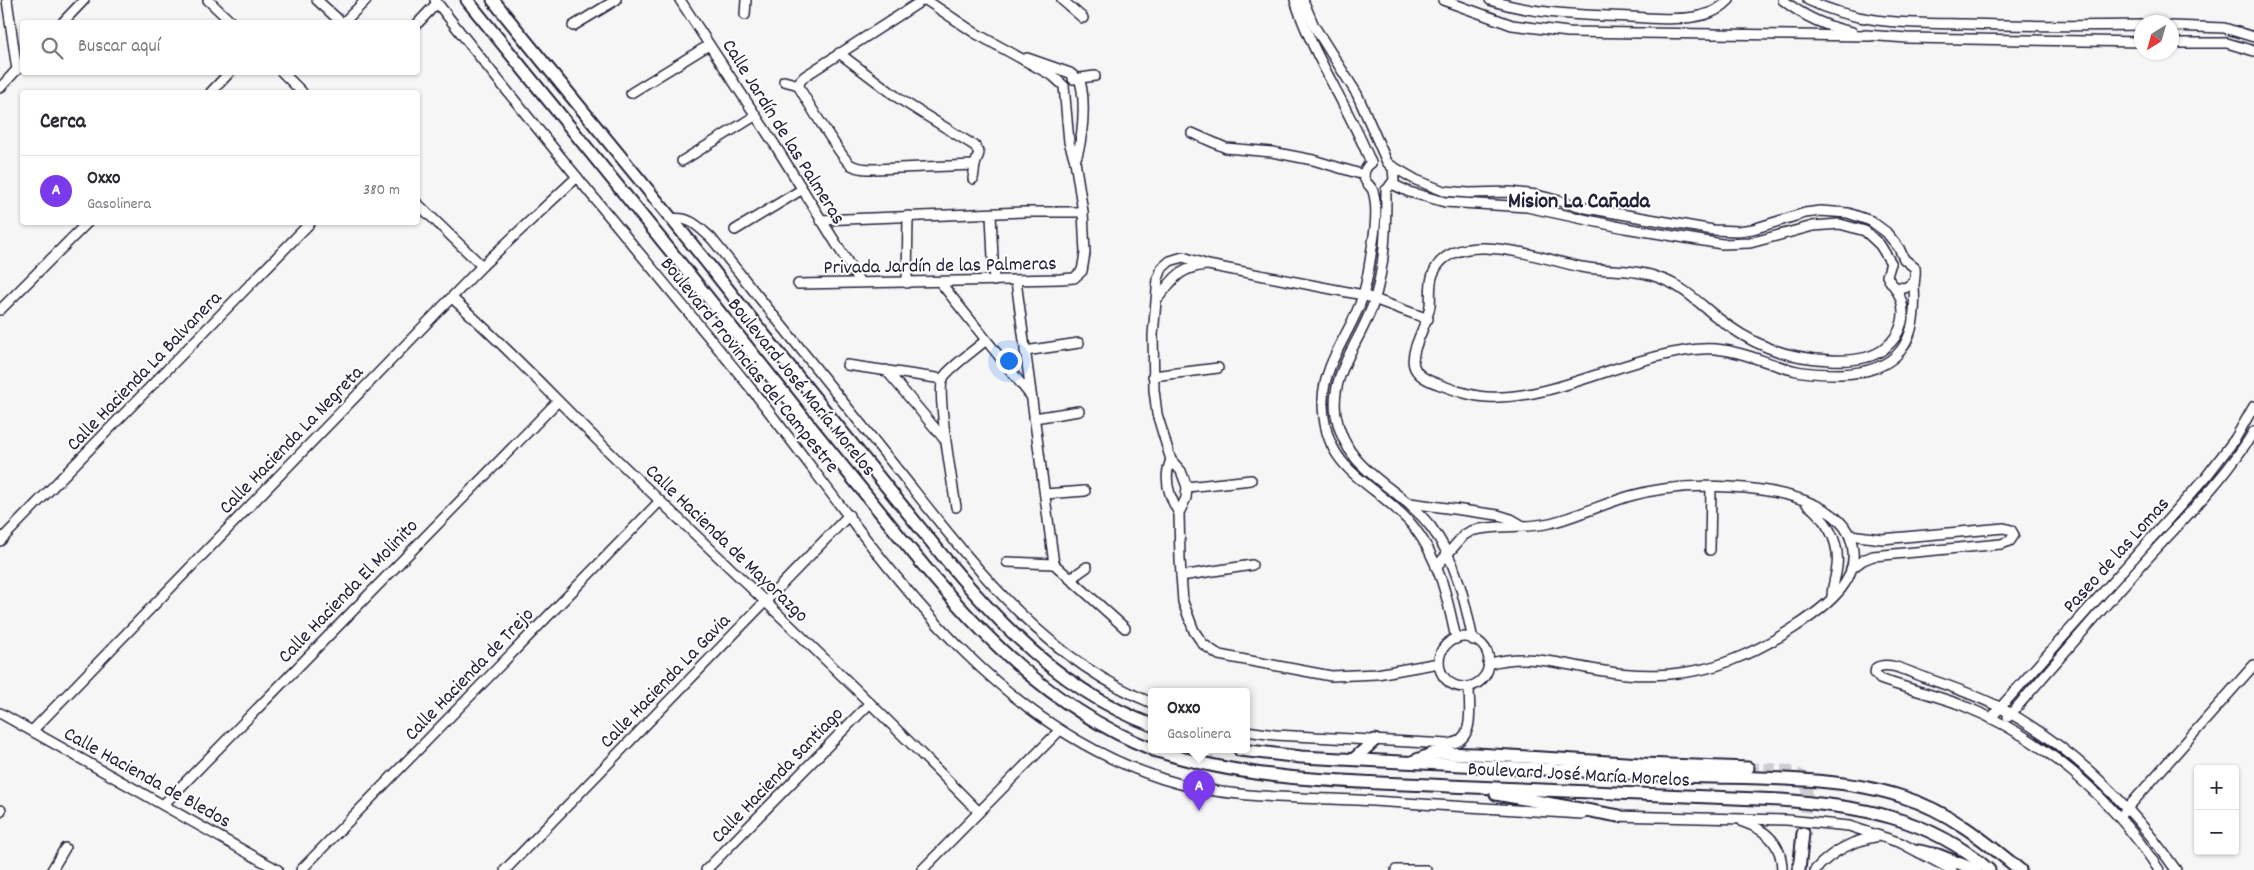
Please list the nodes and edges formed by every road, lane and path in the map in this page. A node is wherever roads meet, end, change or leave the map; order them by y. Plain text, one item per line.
1 (7, 0) edge
2 (84, 0) edge
3 (208, 0) edge
4 (317, 0) edge
5 (366, 0) edge
6 (466, 0) edge
7 (493, 0) edge
8 (616, 0) edge
9 (680, 0) edge
10 (746, 0) edge
11 (922, 0) edge
12 (926, 0) edge
13 (1062, 0) edge
14 (1295, 0) edge
15 (1303, 0) edge
16 (1443, 0) edge
17 (1490, 0) edge
18 (1729, 0) edge
19 (1782, 0) edge
20 (1808, 0) edge
21 (436, 1) edge
22 (745, 15) dead end
23 (1644, 17) junction
24 (1083, 18) dead end
25 (65, 20) edge
26 (229, 20) edge
27 (340, 20) edge
28 (344, 20) edge
29 (420, 21) edge
30 (2134, 25) edge
31 (573, 26) dead end
32 (2179, 26) edge
33 (1645, 35) junction
34 (1870, 36) junction
35 (2254, 37) edge
36 (2134, 42) edge
37 (2179, 42) edge
38 (709, 45) junction
39 (2252, 52) edge
40 (839, 53) junction
41 (1019, 57) junction
42 (1336, 61) junction
43 (1324, 66) junction
44 (20, 67) edge
45 (227, 75) edge
46 (285, 75) edge
47 (1095, 76) dead end
48 (1078, 78) junction
49 (784, 80) dead end
50 (1061, 82) junction
51 (799, 84) junction
52 (0, 88) edge
53 (213, 90) edge
54 (300, 90) edge
55 (631, 93) dead end
56 (1357, 94) junction
57 (1342, 100) junction
58 (755, 116) junction
59 (1192, 132) dead end
60 (1076, 160) junction
61 (682, 161) dead end
62 (1371, 163) junction
63 (1389, 163) junction
64 (975, 165) junction
65 (1364, 175) junction
66 (577, 177) junction
67 (973, 179) dead end
68 (1389, 187) junction
69 (1373, 189) junction
70 (800, 190) junction
71 (420, 206) edge
72 (1082, 212) junction
73 (991, 214) junction
74 (908, 216) junction
75 (671, 219) junction
76 (820, 220) junction
77 (85, 225) edge
78 (308, 225) edge
79 (735, 230) dead end
80 (1904, 259) junction
81 (1891, 263) junction
82 (1208, 265) junction
83 (482, 266) junction
84 (1016, 281) junction
85 (860, 282) junction
86 (940, 282) junction
87 (994, 282) junction
88 (1914, 282) junction
89 (907, 283) junction
90 (798, 284) dead end
91 (1895, 287) junction
92 (1362, 295) junction
93 (452, 298) junction
94 (1158, 299) junction
95 (1375, 299) junction
96 (0, 310) edge
97 (1428, 319) junction
98 (986, 340) junction
99 (1079, 343) dead end
100 (1025, 351) junction
101 (847, 365) dead end
102 (1218, 368) dead end
103 (886, 370) junction
104 (1154, 376) junction
105 (943, 379) junction
106 (1032, 396) junction
107 (558, 401) junction
108 (2254, 406) edge
109 (1079, 411) dead end
110 (1034, 418) junction
111 (2254, 431) edge
112 (945, 440) junction
113 (1349, 450) junction
114 (1339, 457) junction
115 (1171, 460) junction
116 (1251, 480) dead end
117 (1187, 487) junction
118 (1711, 487) junction
119 (1085, 491) dead end
120 (1045, 494) junction
121 (2187, 499) junction
122 (1803, 500) junction
123 (660, 501) junction
124 (1410, 503) junction
125 (2195, 506) junction
126 (956, 507) dead end
127 (1179, 513) junction
128 (849, 515) junction
129 (1523, 526) junction
130 (1850, 535) junction
131 (0, 541) edge
132 (1710, 550) dead end
133 (1448, 554) junction
134 (1007, 562) dead end
135 (1054, 564) junction
136 (1252, 565) dead end
137 (1087, 567) dead end
138 (1436, 567) junction
139 (1851, 569) junction
140 (1181, 576) junction
141 (1070, 579) junction
142 (1832, 597) junction
143 (766, 601) junction
144 (1466, 607) junction
145 (1450, 609) junction
146 (1125, 628) dead end
147 (1456, 639) junction
148 (1473, 640) junction
149 (1439, 663) junction
150 (1488, 664) junction
151 (2254, 665) edge
152 (1468, 687) junction
153 (1148, 701) edge
154 (870, 703) junction
155 (2000, 708) junction
156 (0, 713) edge
157 (2011, 714) junction
158 (1991, 718) junction
159 (1148, 723) edge
160 (2003, 723) junction
161 (1060, 730) junction
162 (32, 731) junction
163 (1250, 732) edge
164 (1375, 740) junction
165 (1148, 747) edge
166 (1250, 751) edge
167 (1166, 753) edge
168 (1354, 759) junction
169 (1413, 762) junction
170 (1748, 768) tunnel mouth
171 (1450, 786) junction
172 (163, 805) junction
173 (2128, 808) junction
174 (979, 812) junction
175 (1619, 816) junction
176 (2119, 818) junction
177 (1734, 819) junction
178 (1803, 833) tunnel mouth
179 (1881, 835) junction
180 (65, 848) dead end
181 (1919, 851) junction
182 (52, 870) edge
183 (278, 870) edge
184 (301, 870) edge
185 (505, 870) edge
186 (706, 870) edge
187 (922, 870) edge
188 (1396, 870) edge
189 (1426, 870) edge
190 (1782, 870) edge
191 (1799, 870) edge
192 (1815, 870) edge
193 (1952, 870) edge
194 (1976, 870) edge
195 (1989, 870) edge
196 (2020, 870) edge
197 (2159, 870) edge
198 (2176, 870) edge

1 - 44 street
2 - 25 street
3 - 26 street
4 - 27 street
5 - 28 street
6 - 165 main road, Boulevard José María Morelos
7 - 75 main road, Boulevard José María Morelos
8 - 31 street
9 - 38 street, Calle Jardín de las Palmeras
10 - 22 street
11 - 40 street
12 - 41 street
13 - 24 street
14 - 43 street
15 - 42 street
16 - 33 street
17 - 23 street
18 - 23 street
19 - 34 street
20 - 30 street
21 - 29 street
21 - 66 street, Boulevard Provincias del Campestre
23 - 33 street
32 - 35 street
33 - 34 street
34 - 36 street
37 - 39 street
38 - 55 street
38 - 58 street, Calle Jardín de las Palmeras
40 - 51 street
40 - 64 street
41 - 48 street
41 - 50 street
42 - 43 street
42 - 56 street
43 - 57 street
44 - 52 street
45 - 53 street
46 - 54 street
47 - 48 street
48 - 50 street
48 - 60 street
49 - 51 street
50 - 60 street
51 - 64 street
56 - 57 street
56 - 63 street
57 - 62 street
58 - 61 street
58 - 70 street, Calle Jardín de las Palmeras
59 - 65 street
60 - 72 street
62 - 63 street
62 - 65 street
63 - 68 street
63 - 80 street
64 - 67 street
65 - 69 street
66 - 83 street, Calle Hacienda La Negreta
66 - 128 street, Boulevard Provincias del Campestre
68 - 69 street
68 - 81 street
68 - 95 street
69 - 92 street
70 - 76 street, Calle Jardín de las Palmeras
70 - 79 street
71 - 83 street
72 - 73 street
72 - 84 street, Privada Jardín de las Palmeras
73 - 74 street
73 - 87 street
74 - 76 street
74 - 89 street
75 - 153 street
75 - 159 main road, Boulevard José María Morelos
76 - 85 street, Calle Jardín de las Palmeras
77 - 96 street
78 - 131 street, Calle Hacienda La Balvanera
80 - 81 street
80 - 88 street
81 - 91 street
82 - 92 street
82 - 94 street
82 - 94 street
83 - 93 street, Calle Hacienda La Negreta
84 - 87 street, Privada Jardín de las Palmeras
84 - 100 street
85 - 89 street, Privada Jardín de las Palmeras
85 - 90 street, Privada Jardín de las Palmeras
86 - 87 street, Privada Jardín de las Palmeras
86 - 89 street, Privada Jardín de las Palmeras
86 - 98 street
88 - 91 street
88 - 97 street
91 - 97 street
92 - 95 street
92 - 114 street
93 - 107 street, Calle Hacienda de Mayorazgo
93 - 162 street, Calle Hacienda La Negreta
94 - 104 street
95 - 97 street
95 - 113 street
98 - 105 street
98 - 106 street
99 - 100 street
100 - 106 street
101 - 103 street
102 - 104 street
103 - 105 street
103 - 112 street
104 - 115 street
105 - 112 street
106 - 110 street
107 - 123 street, Calle Hacienda de Mayorazgo
107 - 172 street, Calle Hacienda El Molinito
108 - 121 street, Paseo de las Lomas
109 - 110 street
110 - 120 street
111 - 125 street, Paseo de las Lomas
112 - 126 street
113 - 114 street
113 - 124 street
114 - 138 street
115 - 117 street
115 - 127 street
116 - 117 street
117 - 127 street
118 - 122 street
118 - 129 street
118 - 132 street
119 - 120 street
120 - 135 street
121 - 125 street
121 - 155 street, Paseo de las Lomas
122 - 130 street
122 - 142 street
123 - 143 street, Calle Hacienda de Mayorazgo
123 - 184 street, Calle Hacienda de Trejo
124 - 129 street
124 - 133 street
125 - 157 street, Paseo de las Lomas
127 - 140 street
128 - 143 street, Calle Hacienda La Gavia
128 - 161 street, Boulevard Provincias del Campestre
129 - 133 street
130 - 139 street
130 - 139 street
133 - 138 street
133 - 144 street
134 - 135 street
135 - 141 street
136 - 140 street
137 - 141 street
138 - 145 street
139 - 142 street
140 - 149 street
141 - 146 street
142 - 150 street
143 - 154 street, Calle Hacienda de Mayorazgo
143 - 185 street, Calle Hacienda La Gavia
144 - 145 street
144 - 148 street
145 - 147 street
147 - 148 street
147 - 149 street
148 - 150 street
149 - 152 street
150 - 152 street
151 - 173 street
152 - 164 street
154 - 174 street, Calle Hacienda de Mayorazgo
154 - 186 street, Calle Hacienda Santiago
155 - 157 street
155 - 158 street, Paseo de las Lomas
155 - 158 street
156 - 162 street, Calle Hacienda de Bledos
157 - 160 street, Paseo de las Lomas
157 - 173 street
158 - 160 street
160 - 176 street
161 - 174 street
161 - 175 street, Boulevard Provincias del Campestre
162 - 172 street, Calle Hacienda de Bledos
163 - 164 street
164 - 168 main road
166 - 168 main road, Boulevard José María Morelos
167 - 171 main road, Boulevard José María Morelos
168 - 169 main road, Boulevard José María Morelos
169 - 170 main road
169 - 196 main road, Boulevard José María Morelos
171 - 175 main road
171 - 195 main road, Boulevard José María Morelos
172 - 183 street, Calle Hacienda de Bledos
173 - 176 street
173 - 198 street
174 - 187 street
175 - 177 street, Boulevard Provincias del Campestre
176 - 197 street
177 - 179 street, Boulevard Provincias del Campestre
177 - 190 street
178 - 191 main road
179 - 181 street, Boulevard Provincias del Campestre
179 - 192 street
180 - 182 street
181 - 193 street, Boulevard Provincias del Campestre
181 - 194 main road
188 - 189 street

